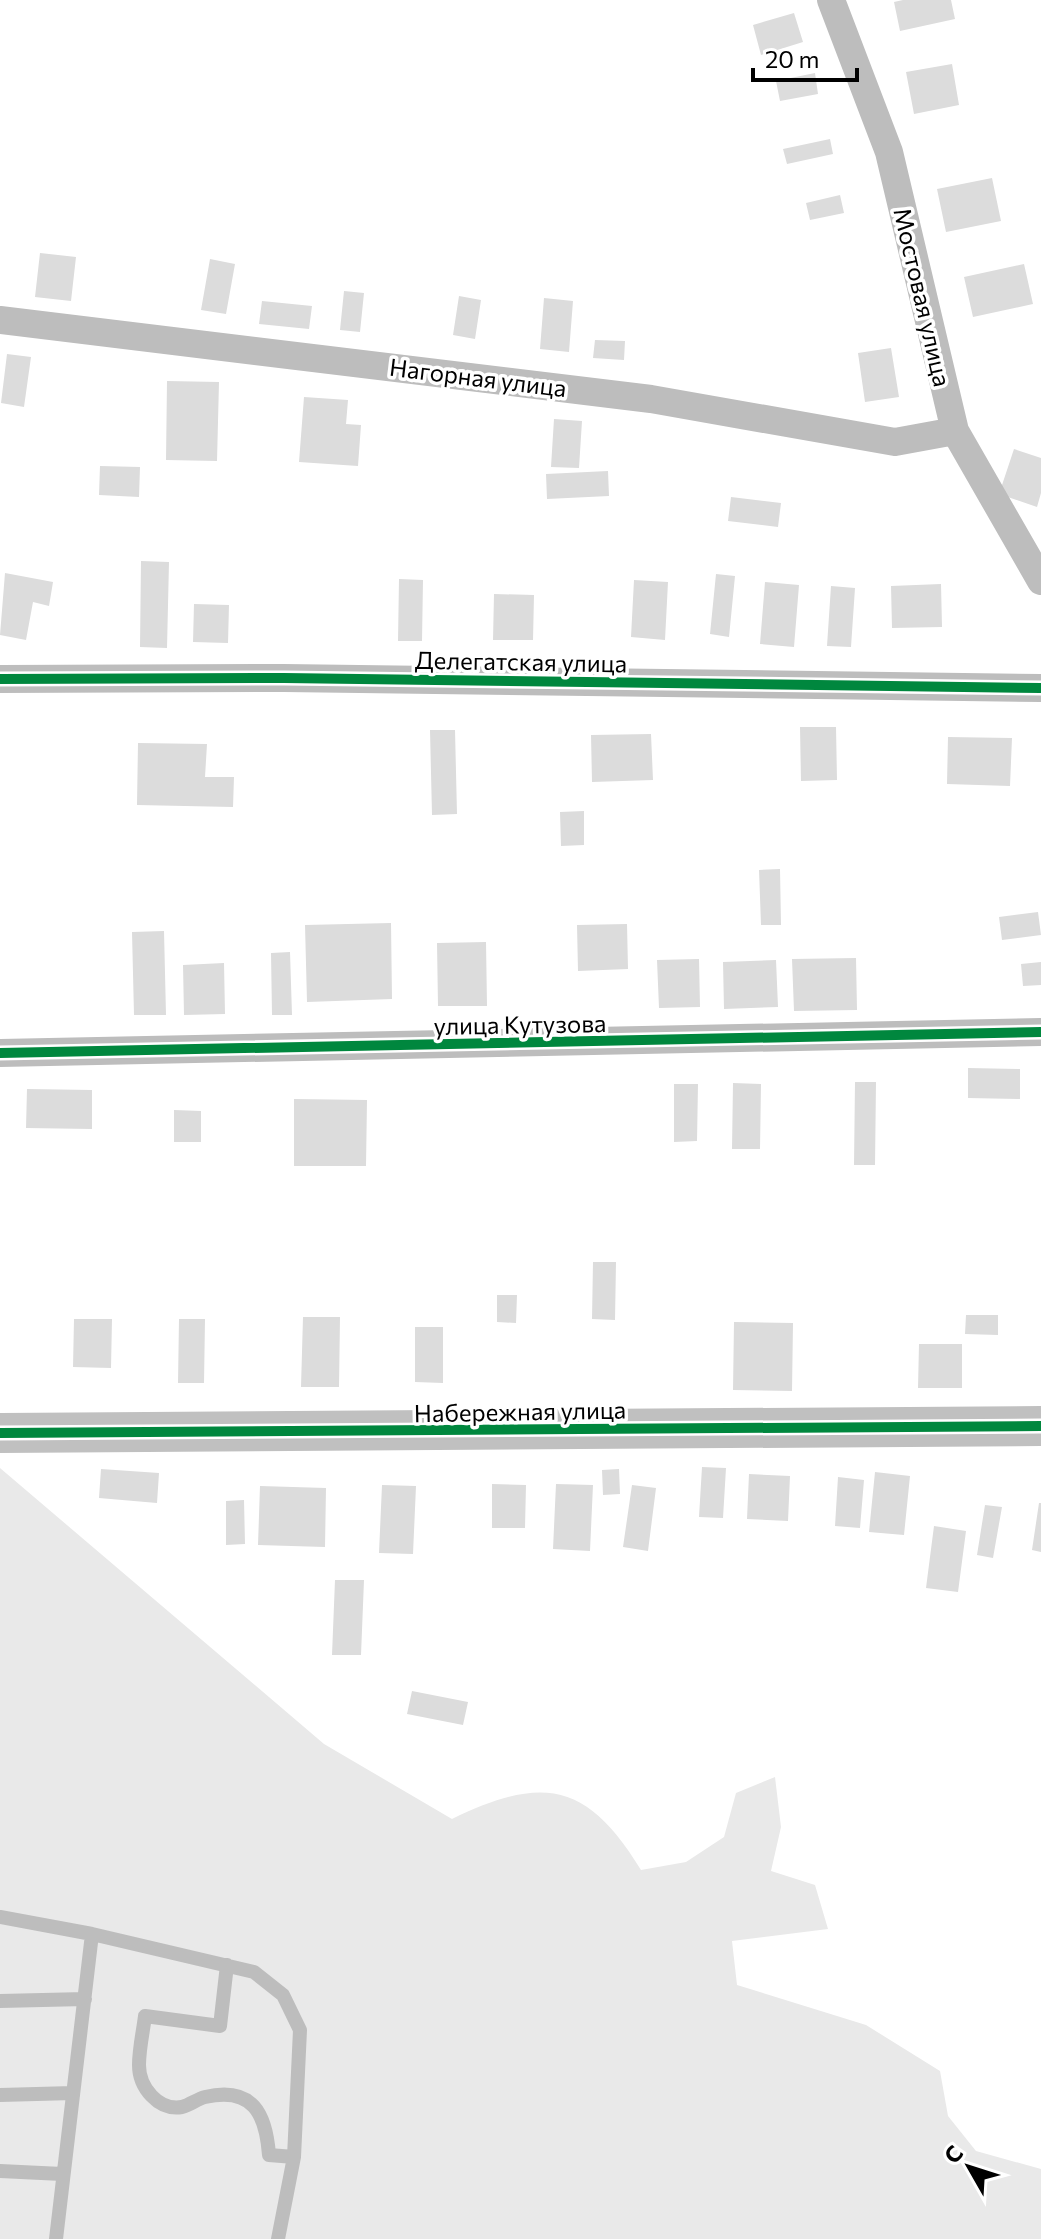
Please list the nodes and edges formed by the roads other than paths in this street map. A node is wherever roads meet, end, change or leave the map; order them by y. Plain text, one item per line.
1 (831, 0) edge
2 (0, 320) edge
3 (955, 431) junction
4 (1041, 581) edge
5 (0, 679) edge
6 (1041, 688) edge
7 (1041, 1032) edge
8 (0, 1053) edge
9 (1041, 1426) edge
10 (0, 1433) edge
11 (0, 1917) edge
12 (92, 1934) junction
13 (227, 1965) junction
14 (85, 1999) junction
15 (0, 2001) edge
16 (73, 2093) junction
17 (0, 2095) edge
18 (294, 2157) junction
19 (0, 2171) edge
20 (62, 2174) junction
21 (56, 2239) edge
22 (278, 2239) edge

1 - 3 street, Мостовая улица
2 - 3 street, Нагорная улица
3 - 4 street, Мостовая улица
5 - 6 street, Делегатская улица
7 - 8 street, улица Кутузова
9 - 10 street, Набережная улица
11 - 12 lane
12 - 13 lane
12 - 14 lane
13 - 18 lane
13 - 18 lane
14 - 15 lane
14 - 16 lane
16 - 17 lane
16 - 20 lane
18 - 22 lane
19 - 20 lane
20 - 21 lane

